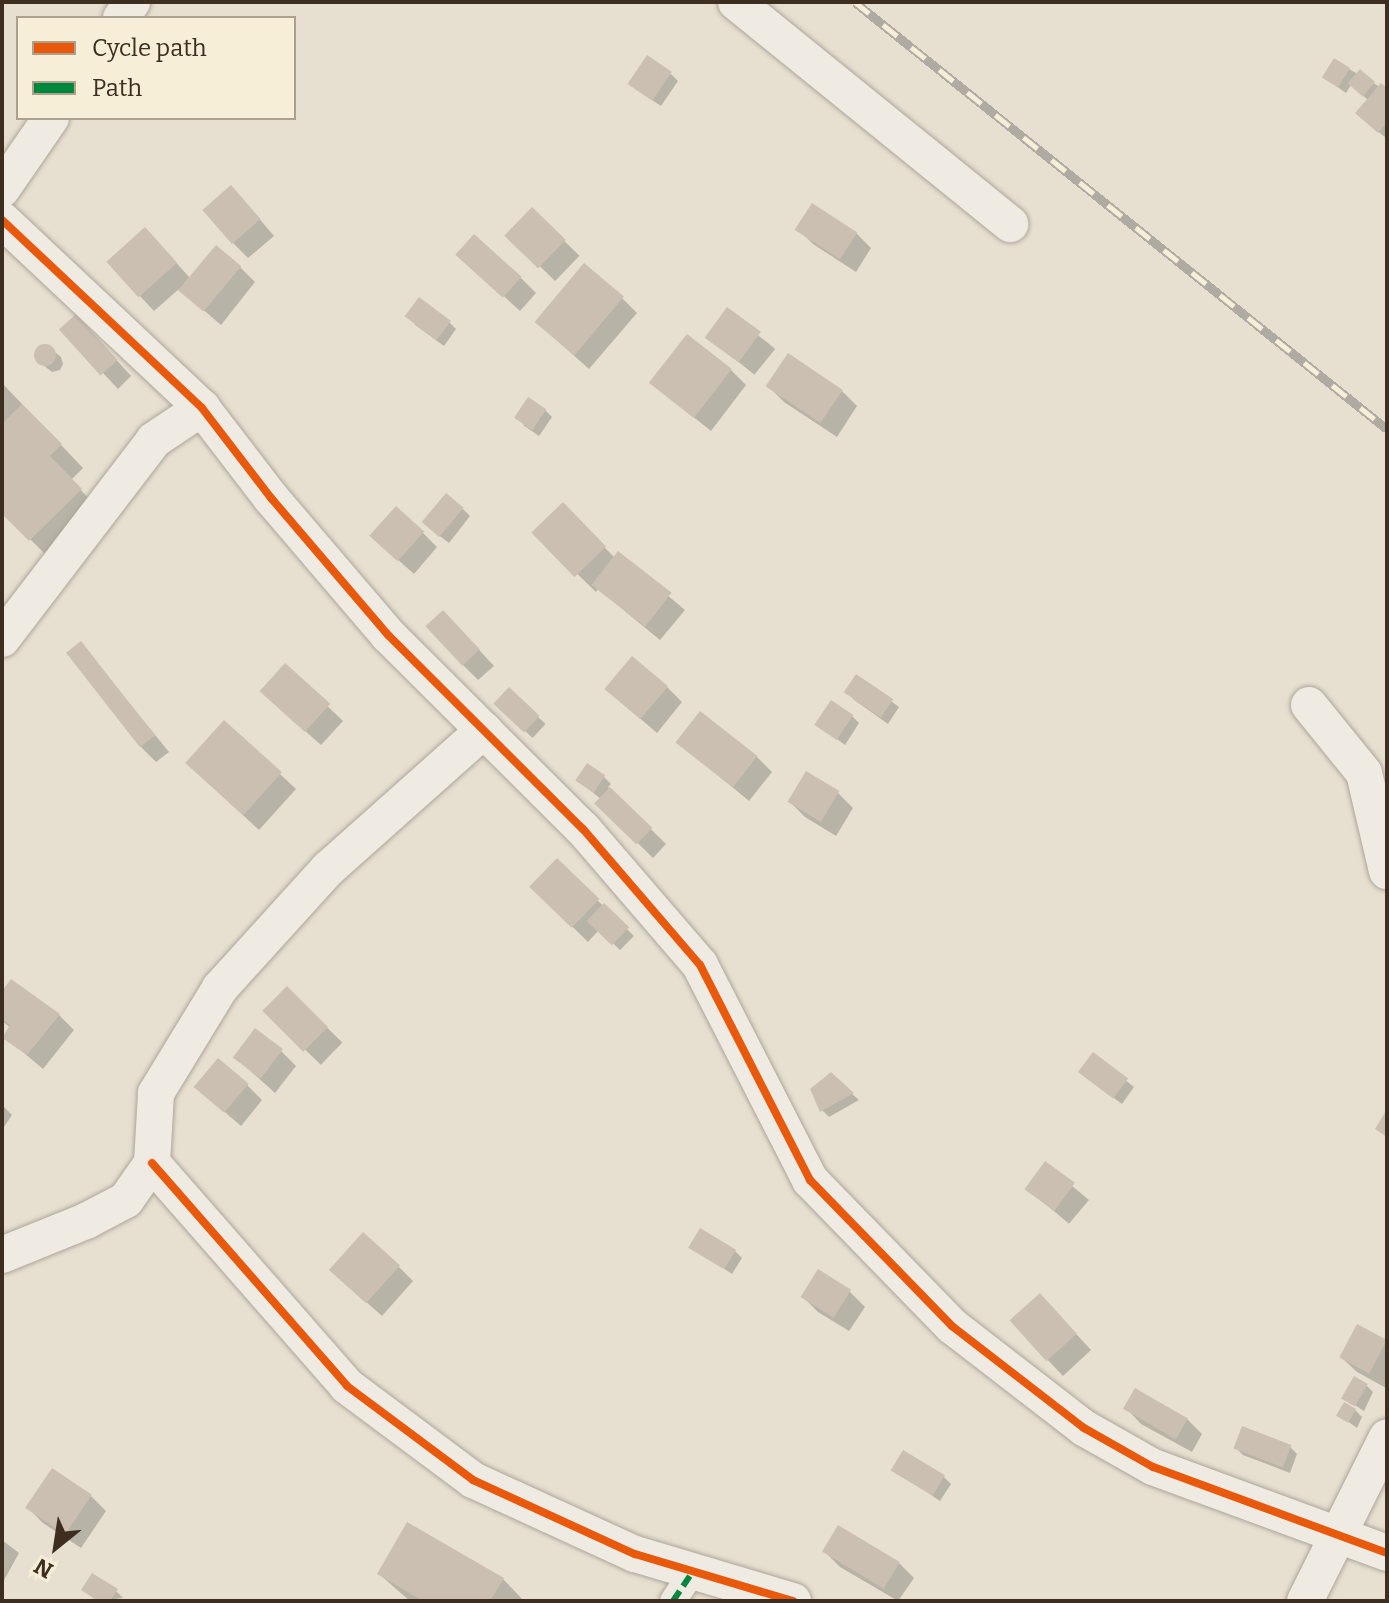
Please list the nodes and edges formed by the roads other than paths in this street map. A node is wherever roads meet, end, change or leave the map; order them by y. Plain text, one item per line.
1 (736, 2) edge
2 (50, 120) edge
3 (2, 189) edge
4 (2, 220) edge
5 (1010, 224) dead end
6 (202, 408) junction
7 (2, 639) edge
8 (1309, 705) dead end
9 (484, 730) junction
10 (1387, 871) edge
11 (152, 1163) junction
12 (2, 1255) edge
13 (1387, 1437) edge
14 (1335, 1537) junction
15 (1387, 1553) edge
16 (693, 1571) junction
17 (673, 1601) edge
18 (793, 1601) edge
19 (1305, 1601) edge

1 - 5 street
2 - 3 street
4 - 6 street
6 - 7 street
6 - 9 street
8 - 10 street
9 - 11 street
9 - 14 street
11 - 12 street
11 - 16 street
13 - 14 street
14 - 15 street
14 - 19 street
16 - 17 street
16 - 18 street

